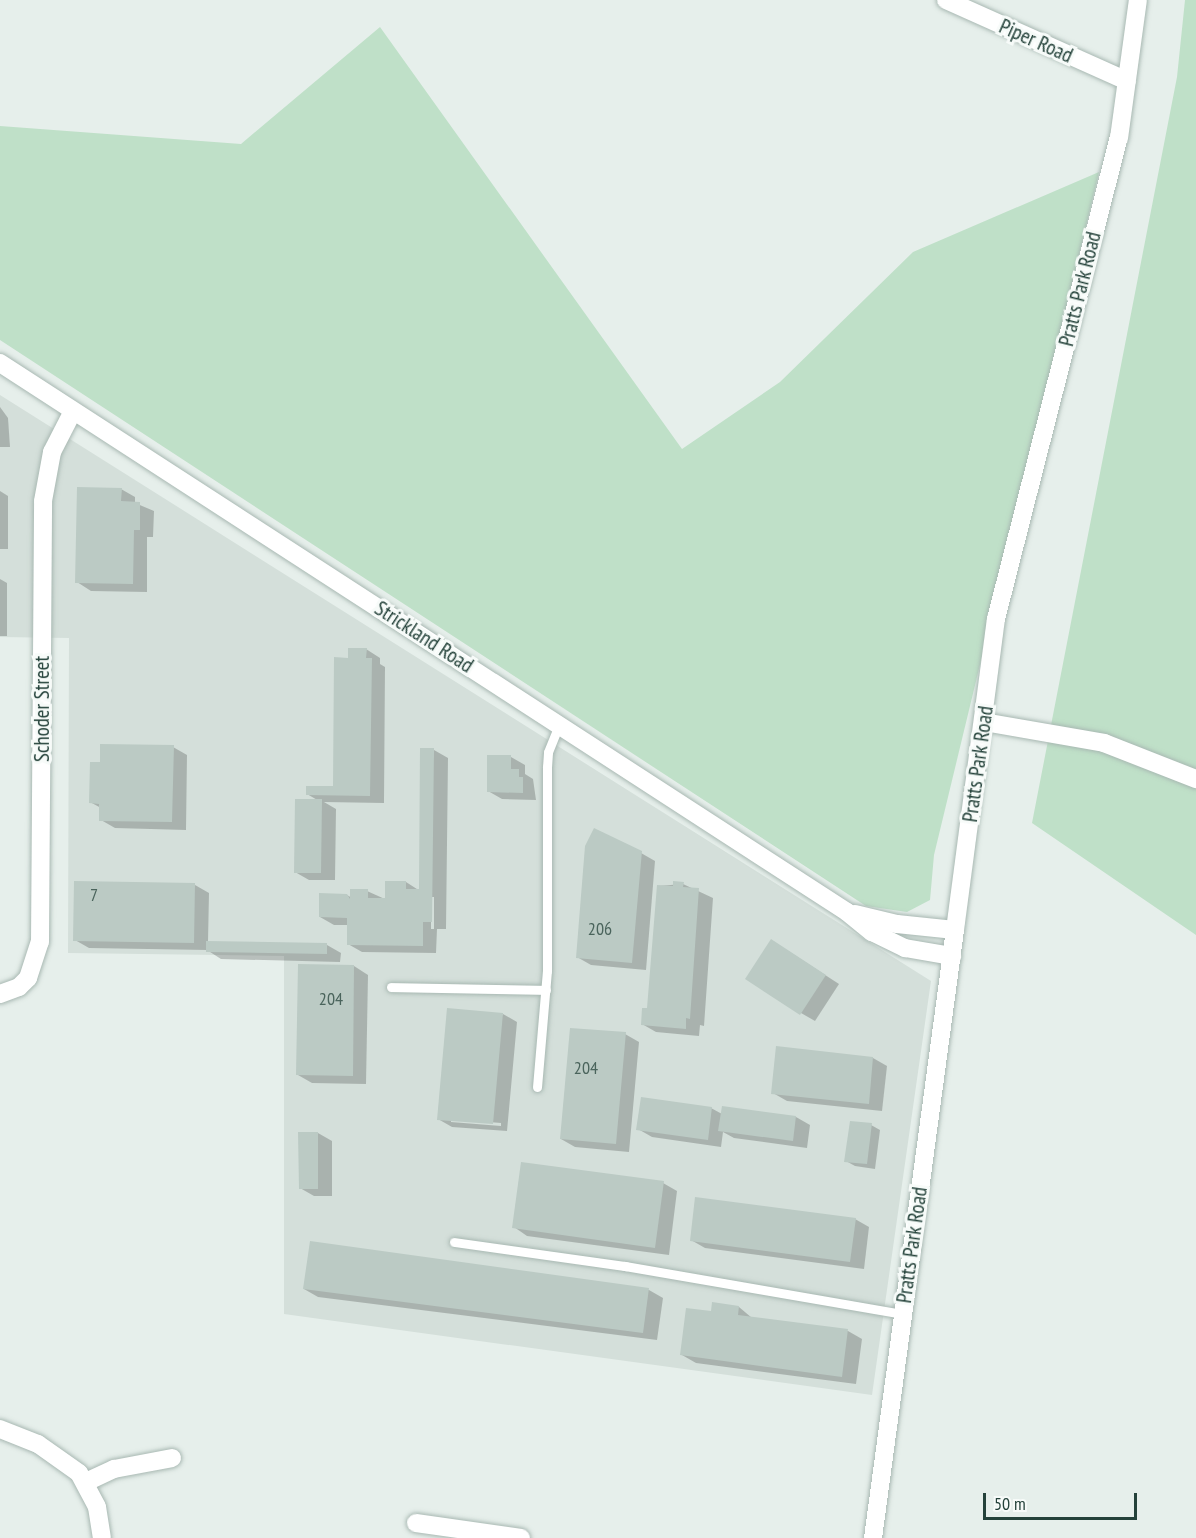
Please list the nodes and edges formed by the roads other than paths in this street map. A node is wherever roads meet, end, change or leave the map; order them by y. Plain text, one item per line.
1 (946, 0) edge
2 (1138, 0) edge
3 (1127, 81) junction
4 (0, 363) edge
5 (73, 411) junction
6 (984, 722) junction
7 (559, 725) junction
8 (1196, 779) edge
9 (847, 912) junction
10 (955, 930) junction
11 (952, 956) junction
12 (391, 987) dead end
13 (546, 990) junction
14 (0, 994) edge
15 (537, 1087) dead end
16 (454, 1242) dead end
17 (902, 1314) junction
18 (0, 1429) edge
19 (171, 1458) dead end
20 (86, 1482) junction
21 (416, 1523) dead end
22 (102, 1538) edge
23 (521, 1538) edge
24 (873, 1538) edge

1 - 3 street, Piper Road
2 - 3 street, Pratts Park Road
3 - 6 street, Pratts Park Road
4 - 5 street, Strickland Road
5 - 7 street, Strickland Road
5 - 14 street, Schoder Street
6 - 8 street
6 - 10 street, Pratts Park Road
7 - 9 street, Strickland Road
7 - 13 lane
9 - 10 street, Strickland Road
9 - 11 street, Strickland Road
10 - 11 street, Pratts Park Road
11 - 17 street, Pratts Park Road
12 - 13 lane
13 - 15 lane
16 - 17 lane
17 - 24 street, Pratts Park Road
18 - 20 street
19 - 20 street
20 - 22 street
21 - 23 street

